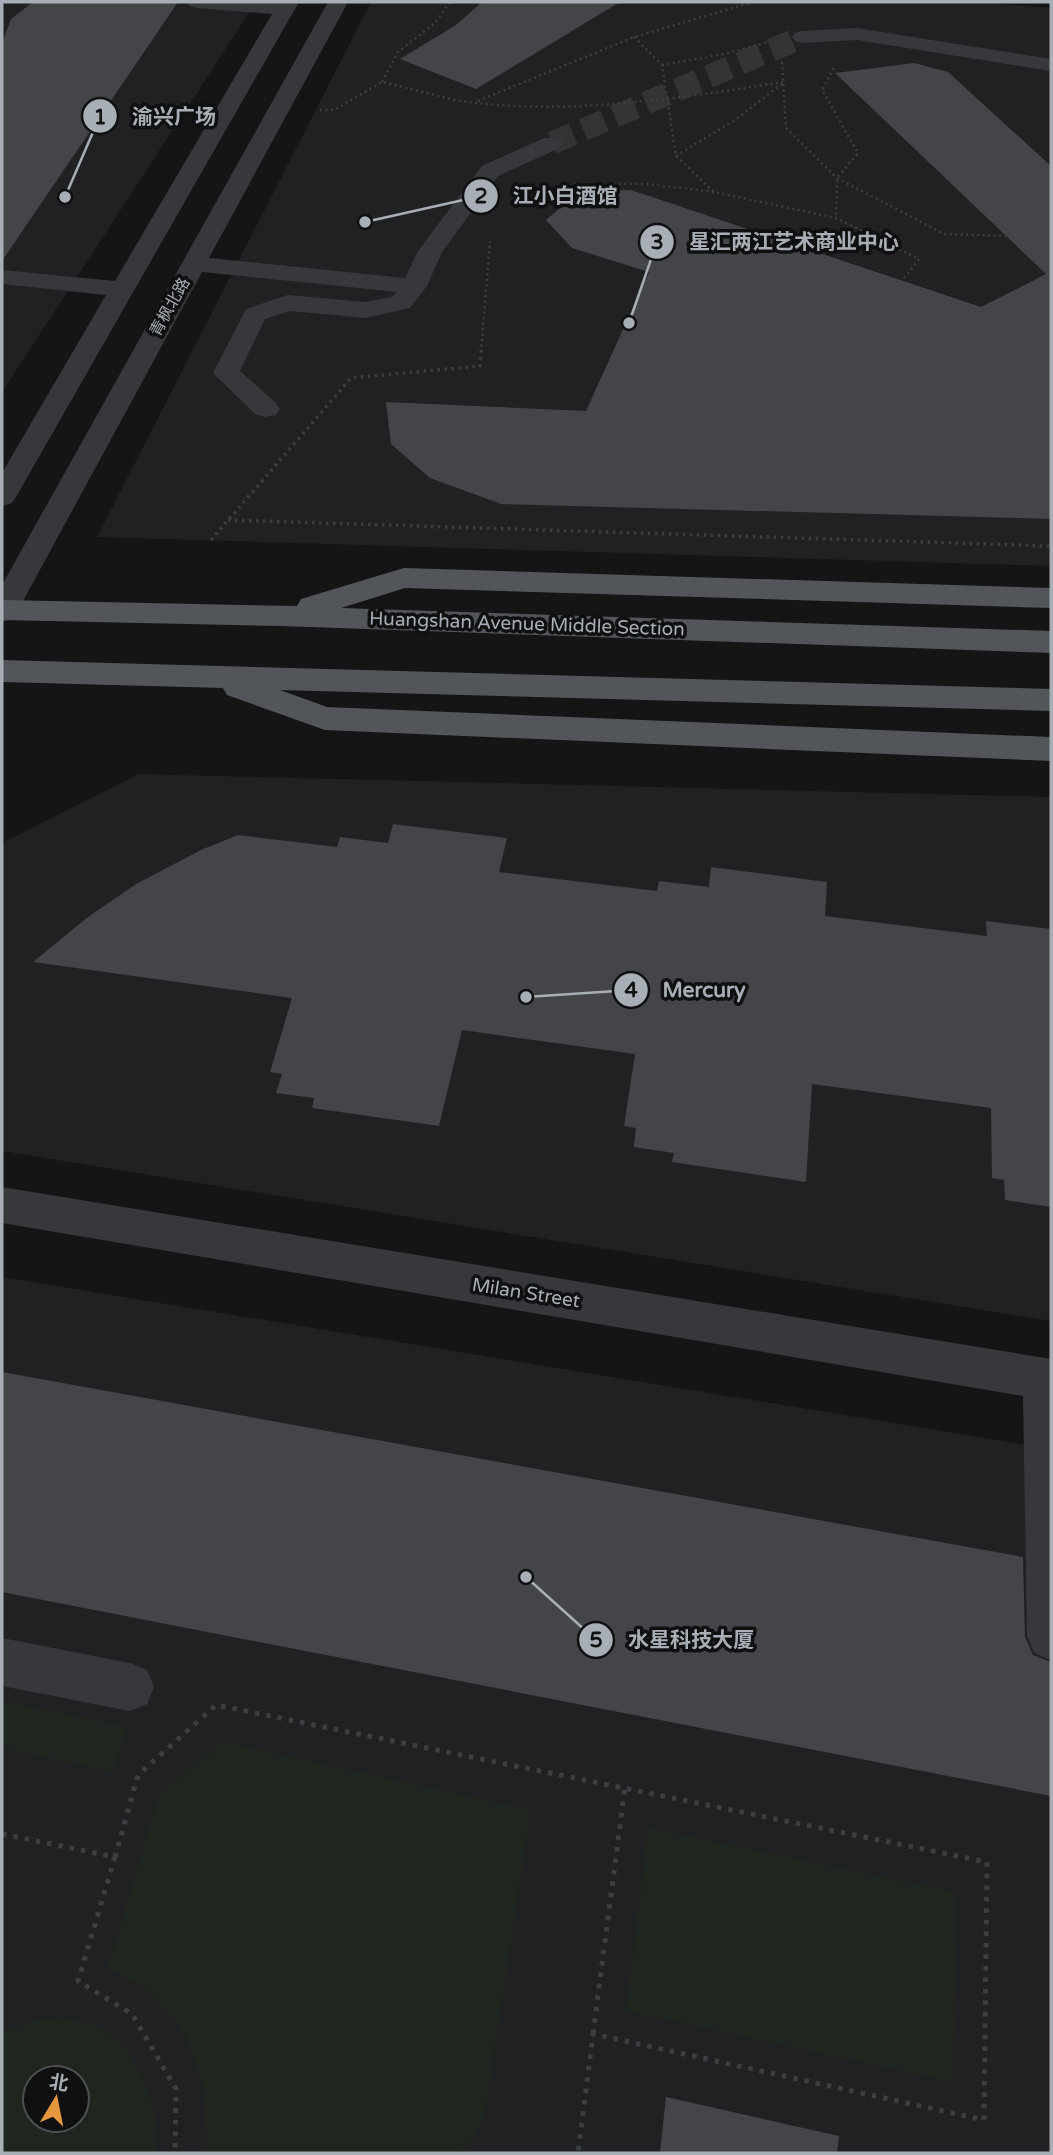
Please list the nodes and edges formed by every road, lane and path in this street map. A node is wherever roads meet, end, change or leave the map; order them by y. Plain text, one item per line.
1 (197, 2) edge
2 (338, 2) edge
3 (450, 2) edge
4 (753, 2) edge
5 (287, 5) edge
6 (634, 37) junction
7 (802, 37) tunnel mouth
8 (769, 42) dead end
9 (782, 61) dead end
10 (836, 64) dead end
11 (663, 65) junction
12 (1051, 65) edge
13 (382, 82) junction
14 (783, 82) junction
15 (667, 100) junction
16 (475, 103) junction
17 (316, 110) dead end
18 (552, 143) tunnel mouth
19 (676, 156) junction
20 (837, 178) junction
21 (714, 192) junction
22 (505, 206) dead end
23 (836, 218) junction
24 (495, 230) dead end
25 (1006, 236) dead end
26 (194, 264) junction
27 (2, 277) edge
28 (902, 281) dead end
29 (414, 286) junction
30 (122, 289) junction
31 (267, 409) dead end
32 (2, 496) edge
33 (228, 520) junction
34 (211, 540) dead end
35 (1051, 546) edge
36 (1051, 598) edge
37 (2, 610) edge
38 (281, 616) junction
39 (1051, 642) edge
40 (2, 671) edge
41 (203, 675) junction
42 (1051, 700) edge
43 (1051, 749) edge
44 (2, 1205) edge
45 (1048, 1379) edge
46 (1051, 1636) edge
47 (2, 1662) edge
48 (130, 1687) dead end
49 (625, 1787) junction
50 (2, 1834) edge
51 (115, 1857) junction
52 (593, 2034) junction
53 (175, 2153) edge
54 (578, 2153) edge

1 - 5 street
2 - 26 street, 青枫北路
3 - 13 path
4 - 6 path
5 - 30 street
6 - 11 path
6 - 16 path
7 - 12 street
8 - 11 path
9 - 14 path
10 - 20 path
11 - 15 path
13 - 16 path
13 - 17 path
14 - 15 path
14 - 19 path
14 - 20 path
15 - 16 path
15 - 19 path
18 - 29 street
19 - 21 path
20 - 23 path
20 - 25 path
21 - 22 path
21 - 23 path
23 - 28 path
24 - 33 path
26 - 29 street
26 - 37 street, 青枫北路
27 - 30 street
29 - 31 street
30 - 32 street
33 - 34 path
33 - 35 path
36 - 38 main road
37 - 38 main road, Huangshan Avenue Middle Section
38 - 39 main road, Huangshan Avenue Middle Section
40 - 41 main road
41 - 42 main road
41 - 43 main road
44 - 45 street, Milan Street
45 - 46 street
47 - 48 street
49 - 51 path
49 - 52 path
49 - 52 path
50 - 51 path
51 - 53 path
52 - 54 path

